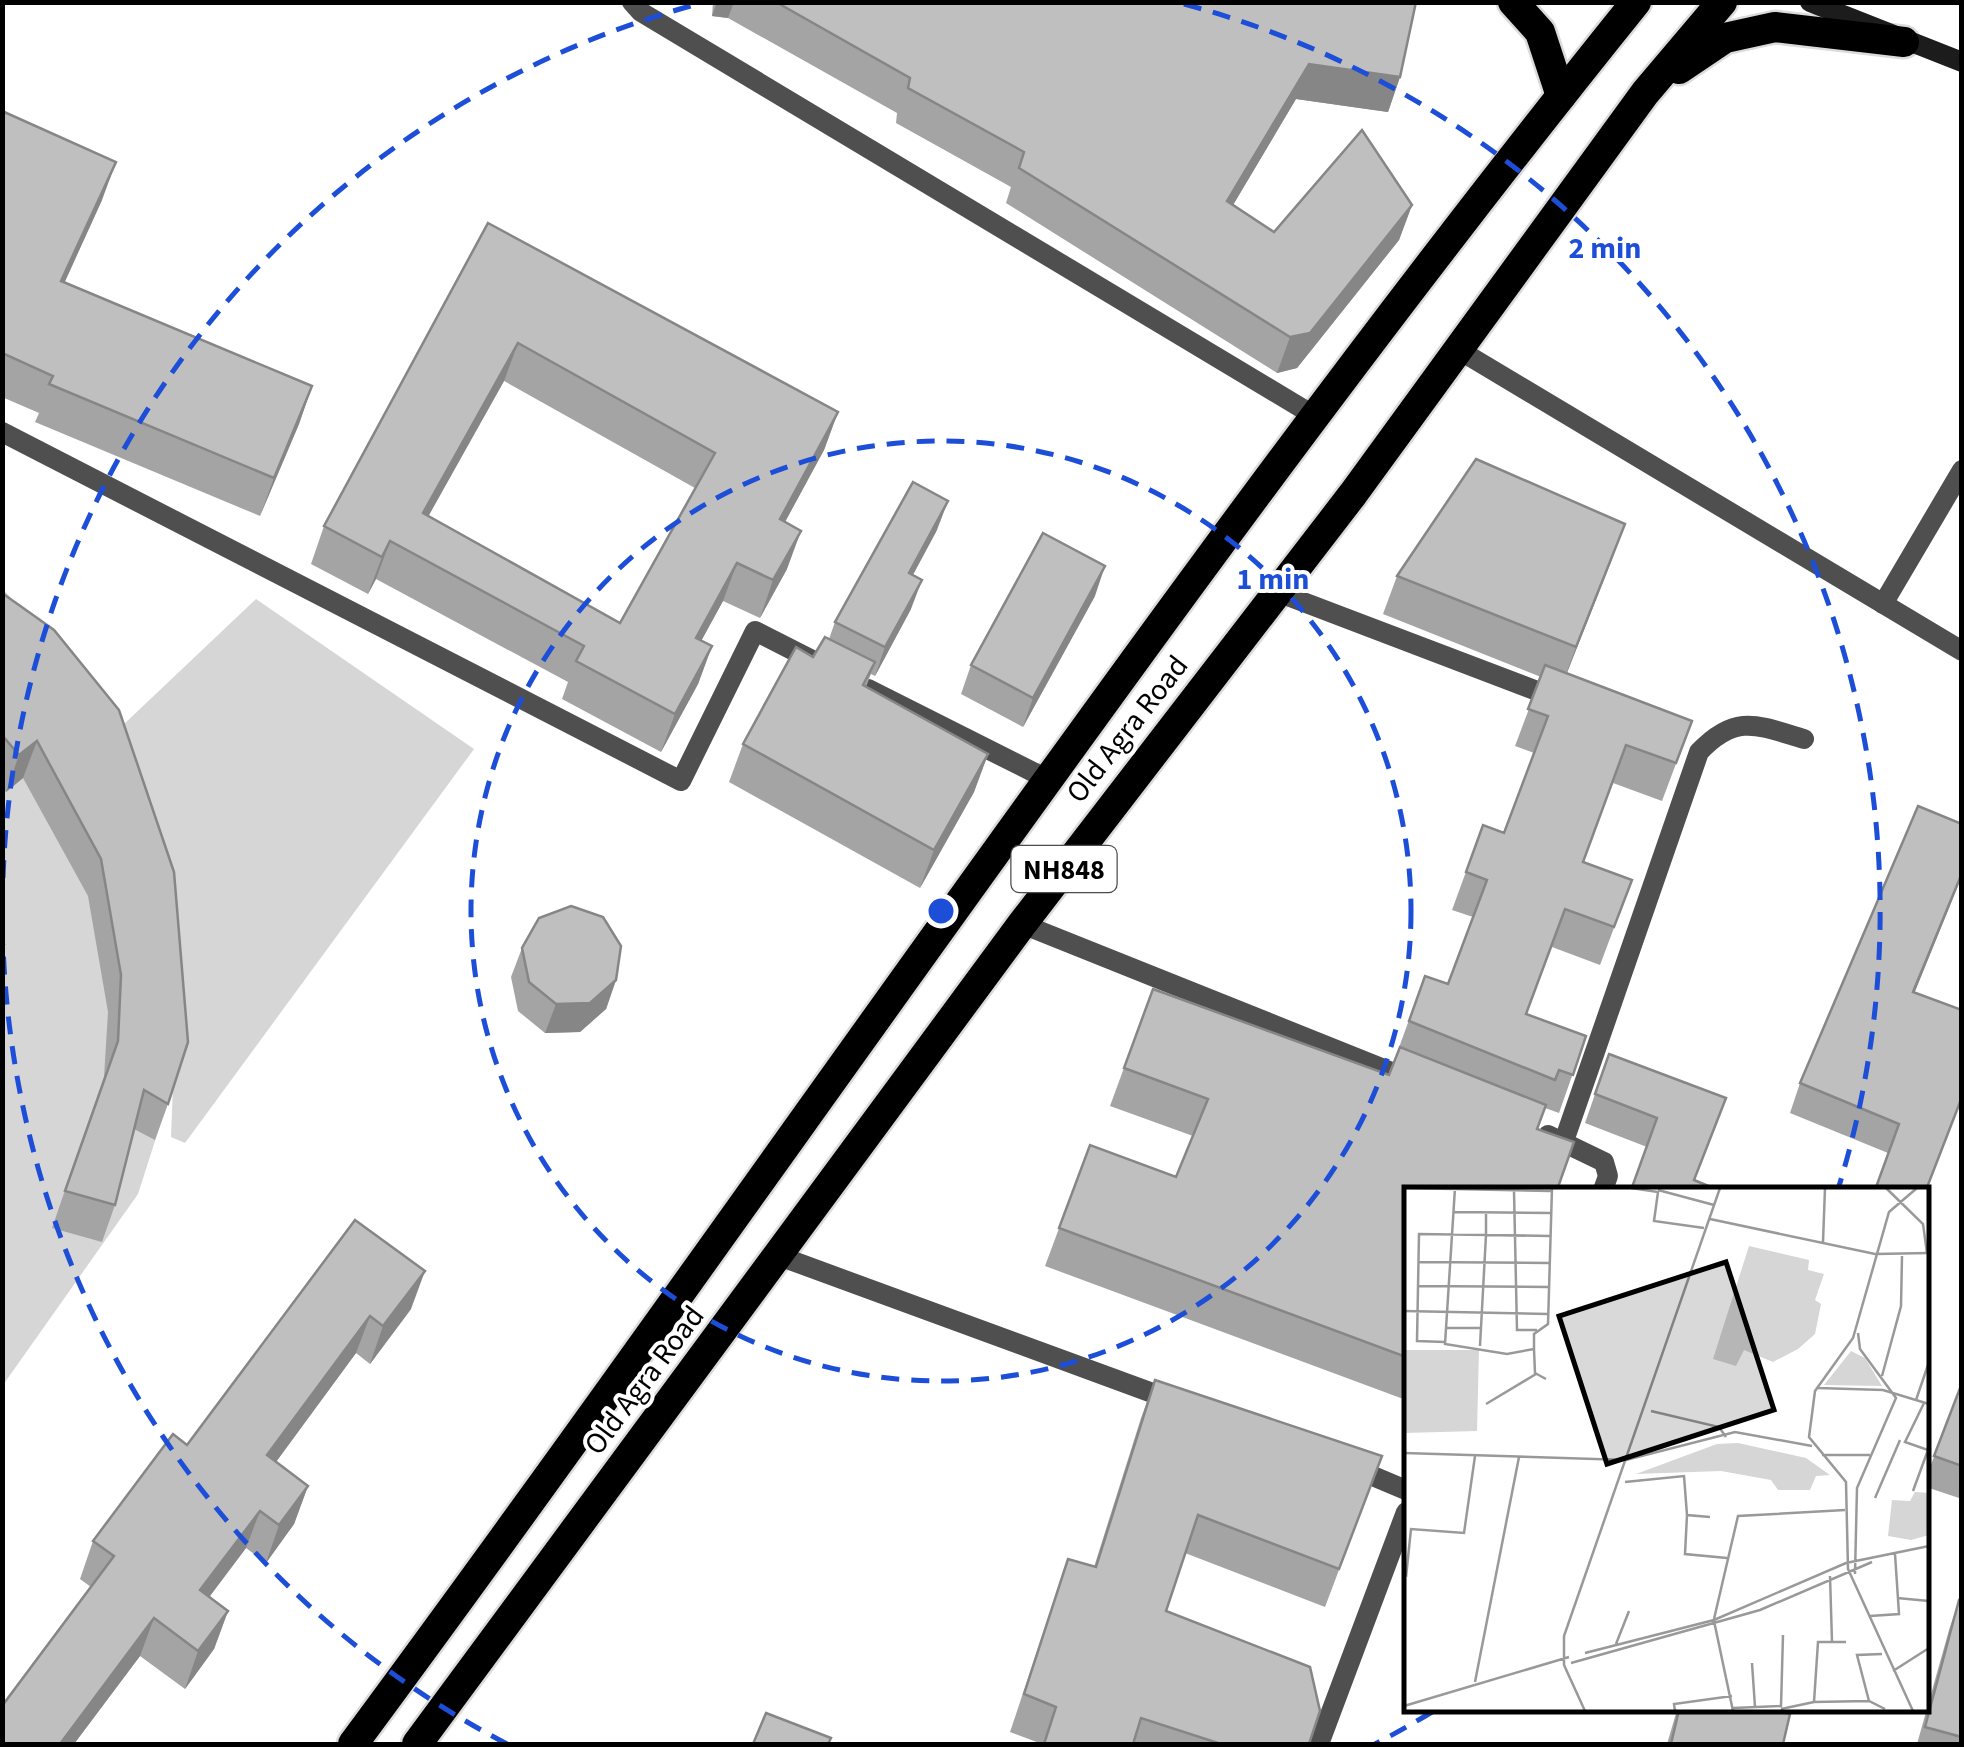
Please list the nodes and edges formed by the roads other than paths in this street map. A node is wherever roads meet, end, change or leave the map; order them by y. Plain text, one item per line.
1 (632, 2) edge
2 (1512, 2) edge
3 (1636, 2) edge
4 (1722, 2) edge
5 (1810, 2) edge
6 (1904, 42) junction
7 (1962, 62) edge
8 (1645, 93) junction
9 (1561, 96) junction
10 (1459, 350) junction
11 (1313, 415) junction
12 (2, 432) edge
13 (1962, 470) edge
14 (1277, 592) junction
15 (1883, 604) junction
16 (1962, 651) edge
17 (1589, 710) edge
18 (1804, 739) dead end
19 (1045, 778) junction
20 (1022, 924) junction
21 (1436, 1090) edge
22 (1527, 1126) edge
23 (1564, 1141) junction
24 (1603, 1187) edge
25 (779, 1256) junction
26 (1200, 1411) edge
27 (1328, 1458) edge
28 (1404, 1489) edge
29 (1404, 1517) edge
30 (353, 1744) edge
31 (417, 1744) edge
32 (1318, 1744) edge

1 - 11 street
2 - 9 highway
3 - 9 highway, Old Agra Road / NH848
4 - 8 highway, Old Agra Road / NH848
5 - 6 main road
6 - 7 main road
6 - 8 highway
8 - 10 highway, Old Agra Road / NH848
9 - 11 highway, Old Agra Road / NH848
10 - 14 highway, Old Agra Road / NH848
10 - 15 street
11 - 19 highway, Old Agra Road / NH848
12 - 19 street
13 - 15 street
14 - 17 street
14 - 20 highway, Old Agra Road / NH848
15 - 16 street
18 - 23 street
19 - 30 highway, Old Agra Road / NH848
20 - 21 street
20 - 25 highway, Old Agra Road / NH848
22 - 23 street
23 - 24 street
25 - 26 street
25 - 31 highway, Old Agra Road / NH848
27 - 28 street
29 - 32 street

